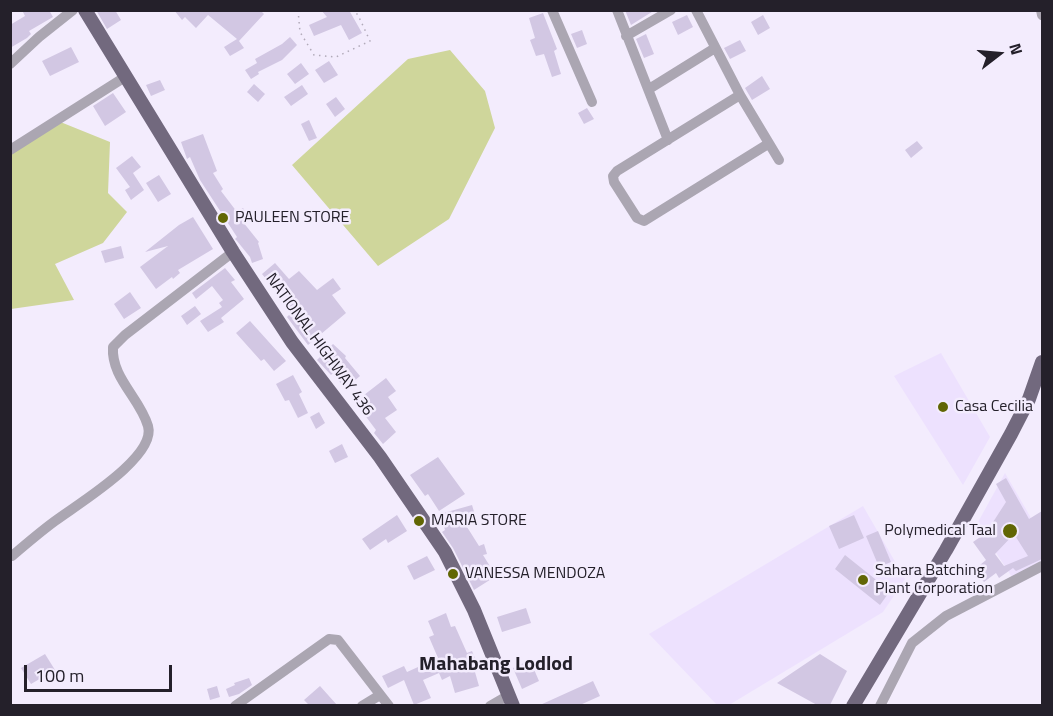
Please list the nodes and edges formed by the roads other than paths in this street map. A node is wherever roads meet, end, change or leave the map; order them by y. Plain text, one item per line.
1 (73, 10) edge
2 (85, 10) edge
3 (552, 10) edge
4 (617, 10) edge
5 (671, 10) edge
6 (696, 10) edge
7 (626, 36) junction
8 (715, 48) junction
9 (10, 64) edge
10 (125, 77) junction
11 (649, 89) junction
12 (740, 95) junction
13 (592, 102) dead end
14 (668, 140) junction
15 (768, 144) junction
16 (10, 150) edge
17 (779, 160) dead end
18 (233, 252) junction
19 (1042, 362) edge
20 (12, 555) edge
21 (1042, 566) edge
22 (380, 695) junction
23 (511, 700) edge
24 (235, 705) edge
25 (362, 705) edge
26 (389, 705) edge
27 (490, 705) edge
28 (854, 705) edge
29 (880, 705) edge

1 - 9 street
2 - 10 main road, NATIONAL HIGHWAY 436
3 - 13 street
4 - 7 street
5 - 7 street
6 - 8 street
7 - 11 street
8 - 11 street
8 - 12 street
10 - 16 street
10 - 18 main road, NATIONAL HIGHWAY 436
11 - 14 street
12 - 14 street
12 - 15 street
14 - 15 street
15 - 17 street
18 - 20 street
18 - 23 main road, NATIONAL HIGHWAY 436
19 - 28 main road
21 - 29 street
22 - 24 street
22 - 25 street
22 - 26 street
23 - 27 street

